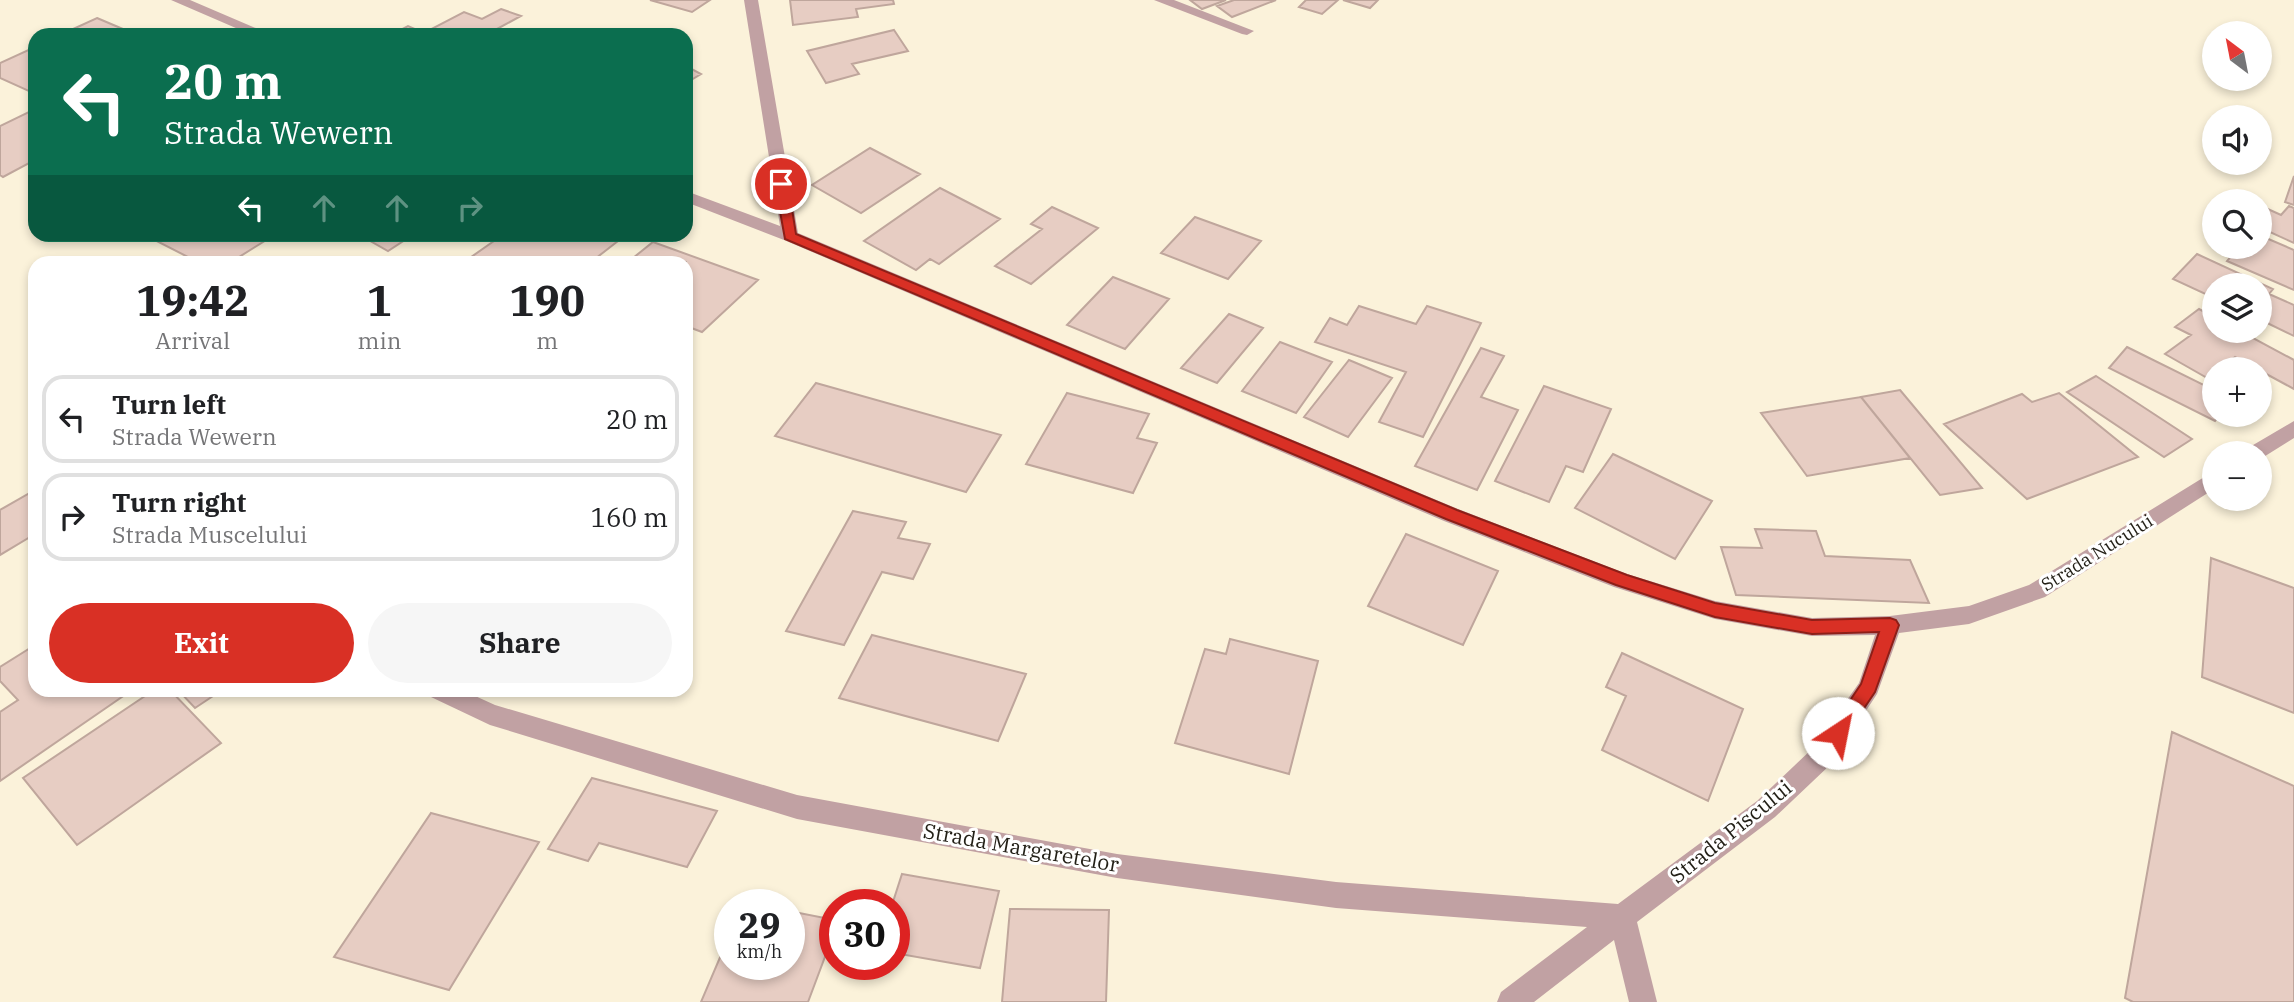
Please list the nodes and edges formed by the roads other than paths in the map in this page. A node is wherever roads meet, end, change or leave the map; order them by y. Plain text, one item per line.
1 (178, 0) edge
2 (751, 0) edge
3 (1161, 0) edge
4 (248, 28) edge
5 (1247, 31) dead end
6 (693, 200) edge
7 (790, 236) junction
8 (2294, 428) edge
9 (2272, 442) edge
10 (2202, 487) edge
11 (1890, 625) junction
12 (454, 697) edge
13 (1622, 916) junction
14 (1511, 1002) edge
15 (1643, 1002) edge

1 - 4 street
2 - 7 street
3 - 5 street
6 - 7 street, Strada Nucului
7 - 11 street, Strada Nucului
8 - 9 street
10 - 11 street, Strada Nucului
11 - 13 street, Strada Piscului
12 - 13 street, Strada Margaretelor
13 - 14 street, Strada Piscului
13 - 15 street

